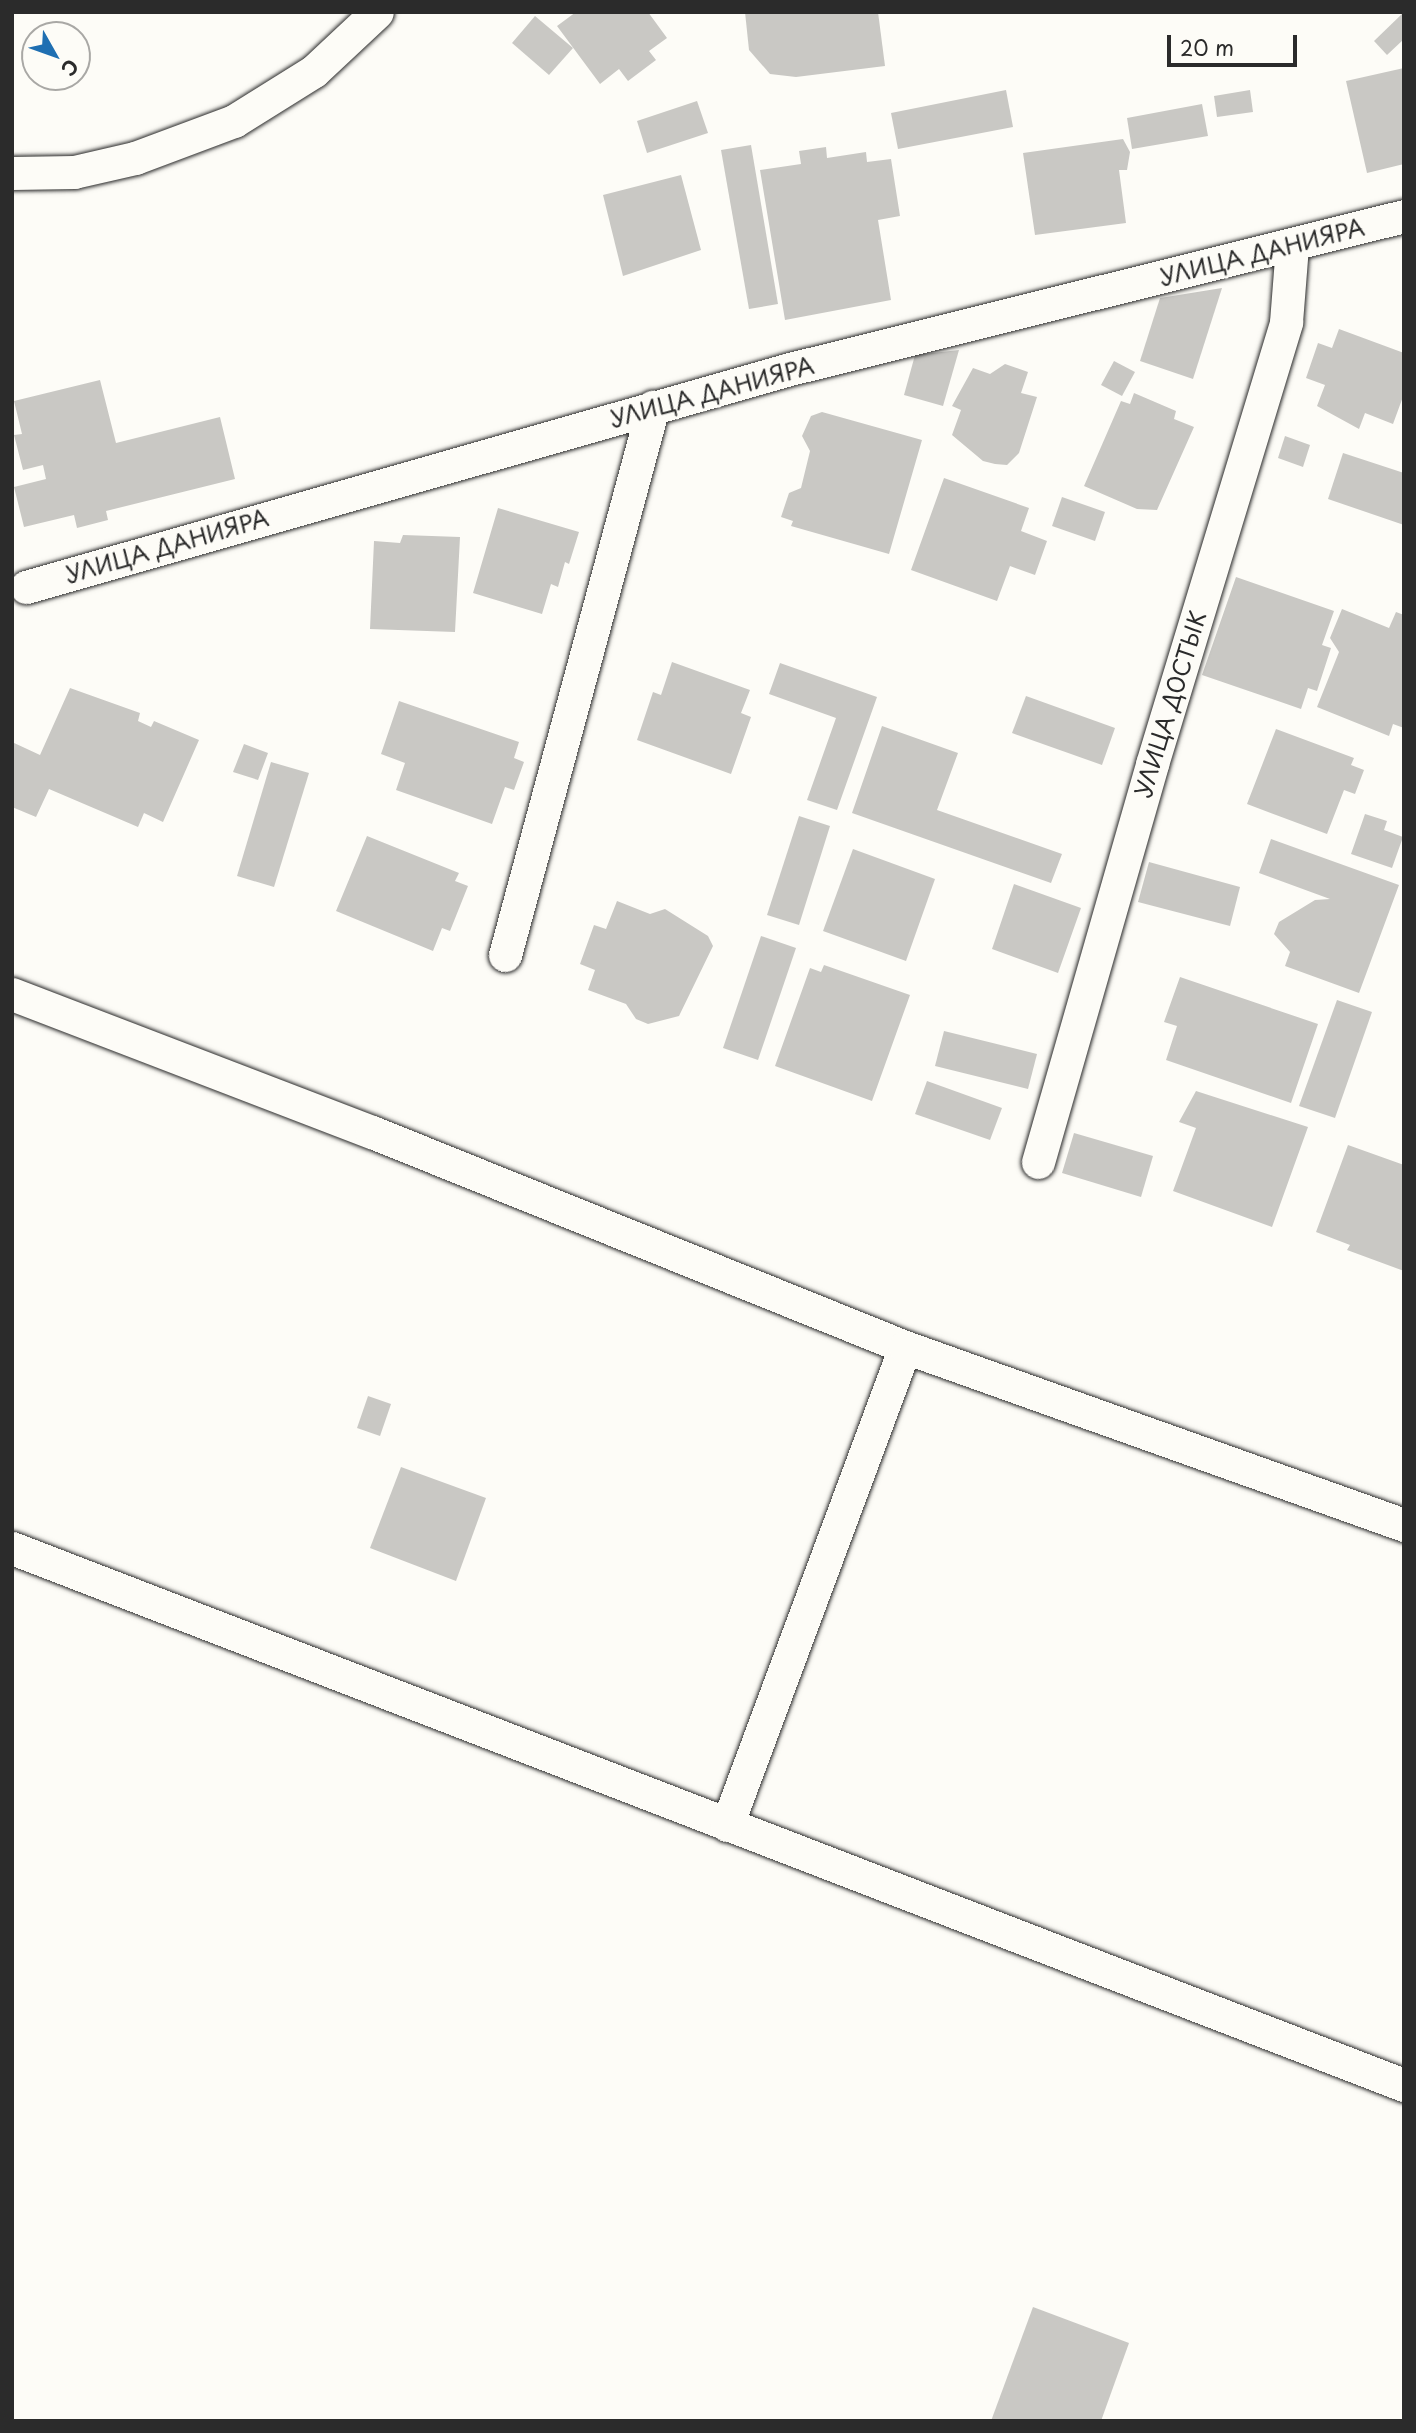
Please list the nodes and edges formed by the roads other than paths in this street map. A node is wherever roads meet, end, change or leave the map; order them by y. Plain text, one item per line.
1 (377, 12) edge
2 (12, 173) edge
3 (1404, 216) edge
4 (1292, 245) junction
5 (653, 407) junction
6 (26, 587) dead end
7 (505, 955) dead end
8 (12, 994) edge
9 (1038, 1162) dead end
10 (905, 1348) junction
11 (1404, 1525) edge
12 (12, 1548) edge
13 (727, 1825) junction
14 (1404, 2085) edge

1 - 2 street
3 - 4 street, УЛИЦА ДАНИЯРА
4 - 5 street, УЛИЦА ДАНИЯРА
4 - 9 street, УЛИЦА ДОСТЫК
5 - 6 street, УЛИЦА ДАНИЯРА
5 - 7 street
8 - 10 street
10 - 11 street
10 - 13 street
12 - 13 street
13 - 14 street

